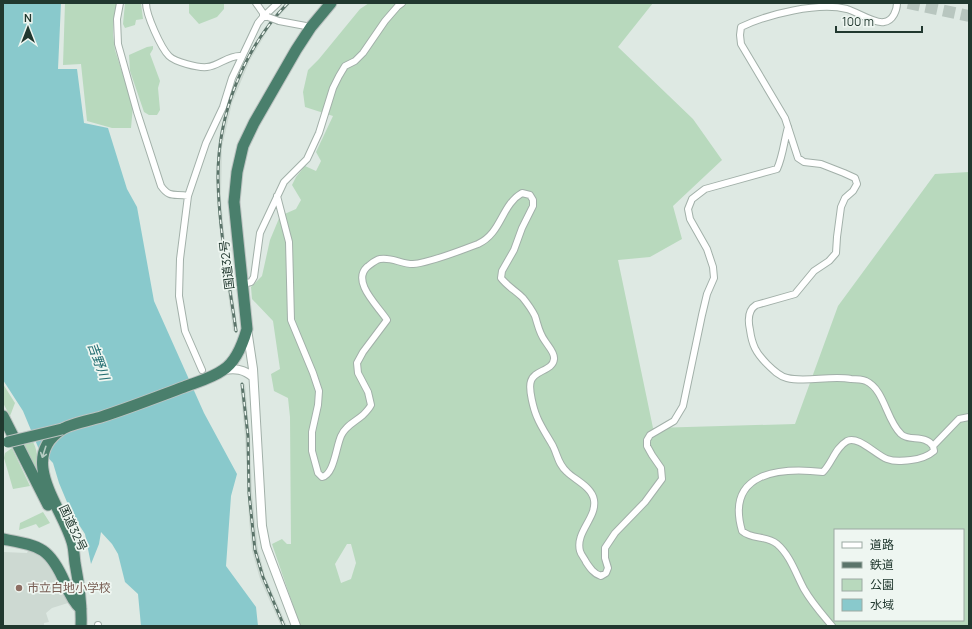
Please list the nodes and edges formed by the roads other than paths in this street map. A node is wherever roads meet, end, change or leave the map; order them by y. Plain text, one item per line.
1 (120, 3) edge
2 (146, 3) edge
3 (256, 3) edge
4 (278, 3) edge
5 (331, 3) edge
6 (402, 3) edge
7 (897, 3) edge
8 (266, 17) junction
9 (311, 27) junction
10 (241, 56) junction
11 (788, 127) junction
12 (188, 196) junction
13 (277, 196) junction
14 (243, 284) junction
15 (247, 329) junction
16 (202, 370) dead end
17 (224, 370) junction
18 (253, 377) junction
19 (3, 416) edge
20 (969, 417) edge
21 (62, 429) junction
22 (5, 442) edge
23 (934, 446) junction
24 (3, 539) edge
25 (76, 564) junction
26 (82, 609) junction
27 (81, 626) edge
28 (296, 626) edge
29 (832, 626) edge

1 - 12 street
2 - 10 street
3 - 8 street
4 - 8 street
5 - 9 highway, 国道32号
6 - 13 street
7 - 11 street
8 - 9 street, bridge
8 - 10 street
9 - 14 highway, 国道32号
10 - 12 street
11 - 13 street
11 - 23 street
12 - 16 street
13 - 14 street
14 - 15 highway, 国道32号
15 - 17 highway, 国道32号
15 - 18 street
17 - 18 street
17 - 21 highway, 国道32号
18 - 28 street
19 - 25 highway, 国道32号
20 - 23 street
21 - 22 highway, 国道32号, bridge
21 -> 25 highway, 国道32号
23 - 29 street
24 - 26 highway
25 - 26 highway, 国道32号
26 - 27 highway, 国道32号

